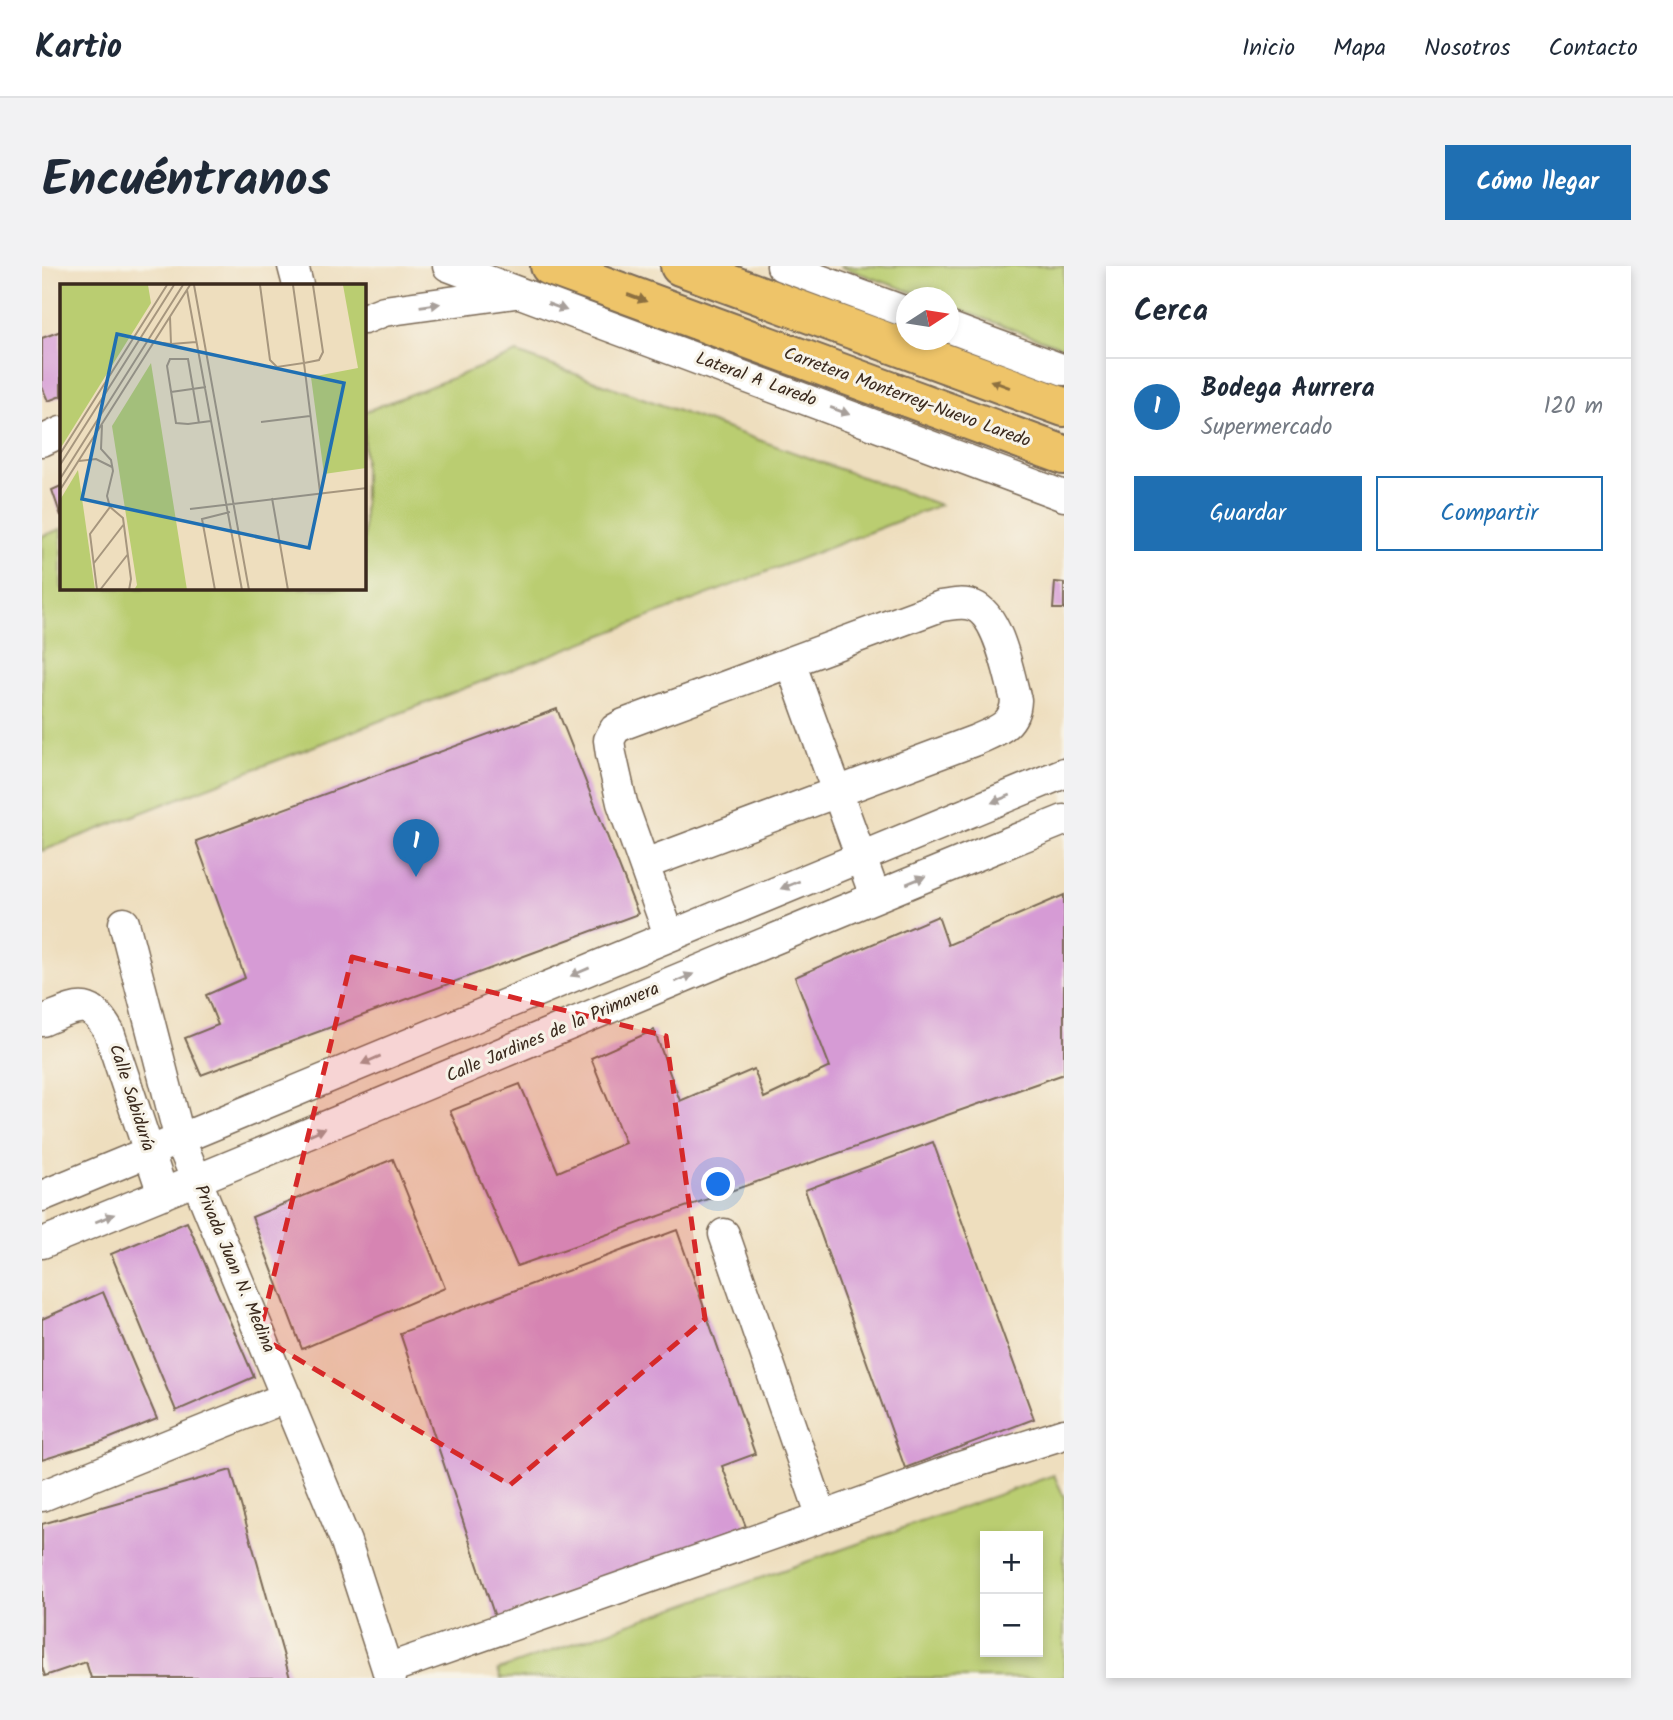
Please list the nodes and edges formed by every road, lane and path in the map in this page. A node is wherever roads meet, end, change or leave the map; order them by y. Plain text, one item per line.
1 (293, 266) edge
2 (447, 266) edge
3 (550, 266) edge
4 (680, 266) edge
5 (775, 282) edge
6 (298, 284) edge
7 (519, 293) junction
8 (896, 310) edge
9 (366, 318) edge
10 (959, 331) edge
11 (1064, 370) edge
12 (1064, 407) edge
13 (60, 432) edge
14 (42, 441) edge
15 (1064, 455) edge
16 (1064, 496) edge
17 (790, 662) junction
18 (1064, 773) edge
19 (838, 794) junction
20 (1064, 820) edge
21 (861, 856) junction
22 (645, 864) junction
23 (875, 896) junction
24 (124, 923) dead end
25 (669, 935) junction
26 (42, 1021) edge
27 (249, 1112) junction
28 (180, 1140) junction
29 (149, 1152) junction
30 (264, 1154) junction
31 (196, 1181) junction
32 (163, 1194) junction
33 (42, 1196) edge
34 (724, 1234) dead end
35 (42, 1243) edge
36 (287, 1397) junction
37 (1064, 1434) edge
38 (42, 1496) edge
39 (822, 1517) junction
40 (389, 1673) edge

1 - 6 street
2 - 7 street, Lateral A Laredo
3 -> 15 highway, Carretera Monterrey-Nuevo Laredo
4 - 5 highway
5 - 8 street
12 -> 5 highway
9 -> 7 street
7 -> 16 street, Lateral A Laredo
10 - 11 street
13 - 14 street
17 - 19 street
17 - 19 street
17 - 22 street
18 -> 21 street
19 - 21 street
19 - 22 street
23 -> 20 street, Calle Jardines de la Primavera
21 - 23 street
21 -> 25 street
22 - 25 street
30 -> 23 street, Calle Jardines de la Primavera
24 - 28 street, Privada Juan N. Medina
25 -> 27 street
26 - 29 street, Calle Sabiduría
27 - 28 street
27 - 30 street
28 - 29 street
28 - 31 street, Privada Juan N. Medina
29 - 32 street, Calle Sabiduría
29 - 33 street
30 - 31 street, Calle Jardines de la Primavera
31 - 32 street, Calle Jardines de la Primavera
31 - 36 street, Privada Juan N. Medina
35 -> 32 street, Calle Jardines de la Primavera
34 - 39 street
36 - 38 street
36 - 40 street, Privada Juan N. Medina
37 - 39 street
39 - 40 street

